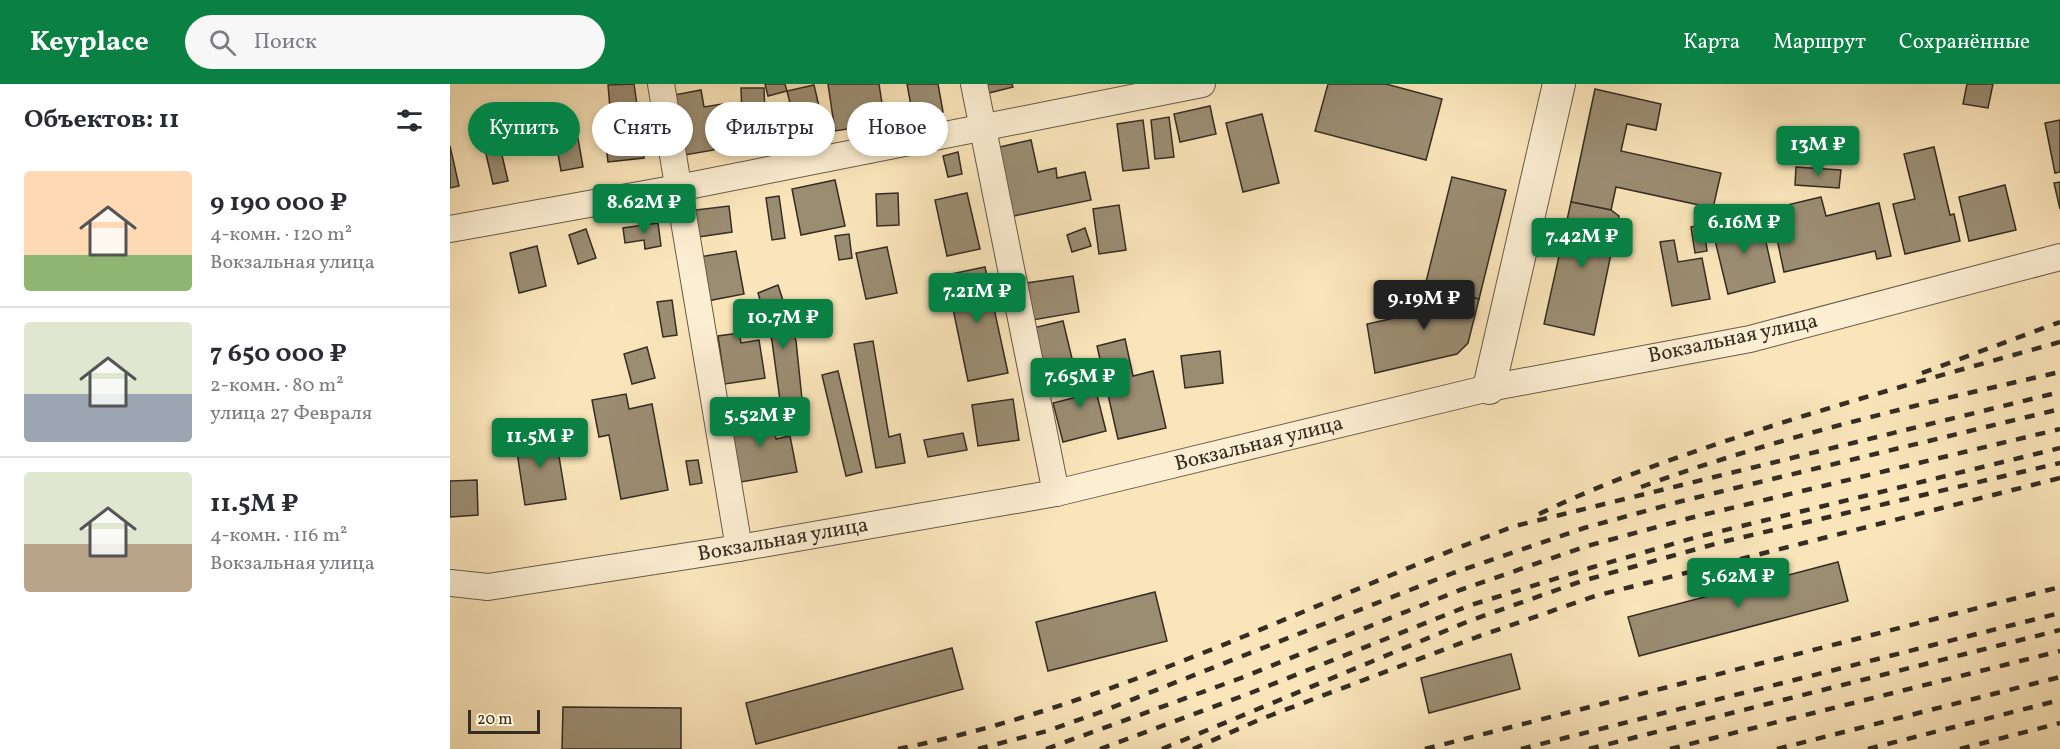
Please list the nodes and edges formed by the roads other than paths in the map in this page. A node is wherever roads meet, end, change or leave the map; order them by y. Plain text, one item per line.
1 (661, 84) edge
2 (974, 84) edge
3 (1202, 84) edge
4 (1559, 84) edge
5 (983, 128) junction
6 (678, 188) junction
7 (450, 229) edge
8 (2060, 257) edge
9 (1489, 388) junction
10 (1056, 494) junction
11 (739, 548) junction
12 (450, 583) edge

1 - 6 street
2 - 5 street
3 - 5 street
4 - 9 street
5 - 6 street
5 - 10 street
6 - 7 street
6 - 11 street
8 - 9 street, Вокзальная улица
9 - 10 street, Вокзальная улица
10 - 11 street, Вокзальная улица
11 - 12 street, Вокзальная улица

